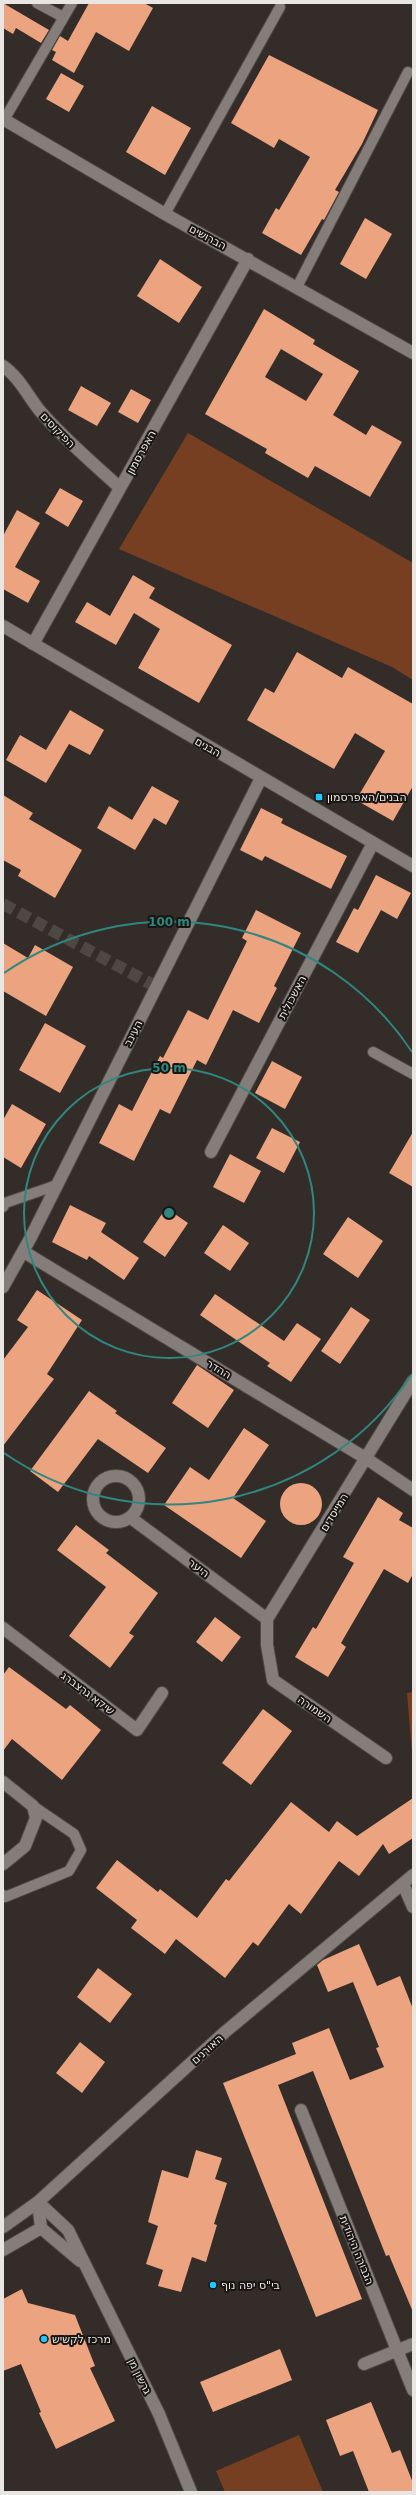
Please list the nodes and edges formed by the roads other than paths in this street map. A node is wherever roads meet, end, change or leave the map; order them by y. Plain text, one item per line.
1 (37, 3) edge
2 (72, 3) edge
3 (280, 7) dead end
4 (63, 17) junction
5 (408, 72) dead end
6 (4, 119) edge
7 (165, 214) junction
8 (248, 259) junction
9 (297, 287) junction
10 (413, 353) edge
11 (3, 366) edge
12 (120, 488) junction
13 (3, 626) edge
14 (33, 644) junction
15 (261, 778) junction
16 (373, 843) junction
17 (413, 866) edge
18 (373, 1052) dead end
19 (413, 1074) edge
20 (211, 1152) dead end
21 (57, 1185) junction
22 (3, 1207) edge
23 (24, 1252) junction
24 (3, 1287) edge
25 (413, 1381) edge
26 (367, 1459) junction
27 (413, 1490) edge
28 (131, 1518) dead end
29 (267, 1619) junction
30 (3, 1628) edge
31 (162, 1693) dead end
32 (386, 1758) dead end
33 (3, 1782) edge
34 (33, 1806) junction
35 (3, 1864) edge
36 (413, 1875) edge
37 (403, 1884) junction
38 (3, 1895) edge
39 (413, 1907) edge
40 (301, 2110) dead end
41 (38, 2202) junction
42 (3, 2227) edge
43 (41, 2228) junction
44 (3, 2250) edge
45 (83, 2263) junction
46 (413, 2344) edge
47 (397, 2351) junction
48 (364, 2364) dead end
49 (413, 2390) edge
50 (191, 2492) edge

1 - 4 lane
2 - 4 lane
3 - 7 lane
4 - 6 lane
5 - 9 lane
6 - 7 street, הברושים
7 - 8 street, הברושים
8 - 9 street, הברושים
8 - 12 street, האפרסמון
9 - 10 street, הברושים
11 - 12 street, הפיקוסים
12 - 14 street, האפרסמון
13 - 14 street, הבנים
14 - 15 street, הבנים
15 - 16 street, הבנים
15 - 21 street, העינב
16 - 17 street, הבנים
16 - 20 street, האשכולית
18 - 19 lane
21 - 22 lane
21 - 23 street, העינב
23 - 24 street, העינב
23 - 26 street, ההדר
25 - 26 street, המייסדים
26 - 27 street, ההדר
26 - 29 street, המייסדים
28 - 29 street, היער
29 - 32 street, השמורה
30 - 31 street, שיקא גרצברג
33 - 34 street
34 - 35 street
34 - 38 lane
36 - 37 street, האורנים
37 - 39 street
37 - 41 street, האורנים
40 - 47 street, הגבורה היהודית
41 - 42 street, האורנים
41 - 43 street
41 - 45 street, גרשון מן
43 - 44 street
43 - 45 street, גרשון מן
45 - 50 street, גרשון מן
46 - 47 street
47 - 48 street
47 - 49 street, הגבורה היהודית

